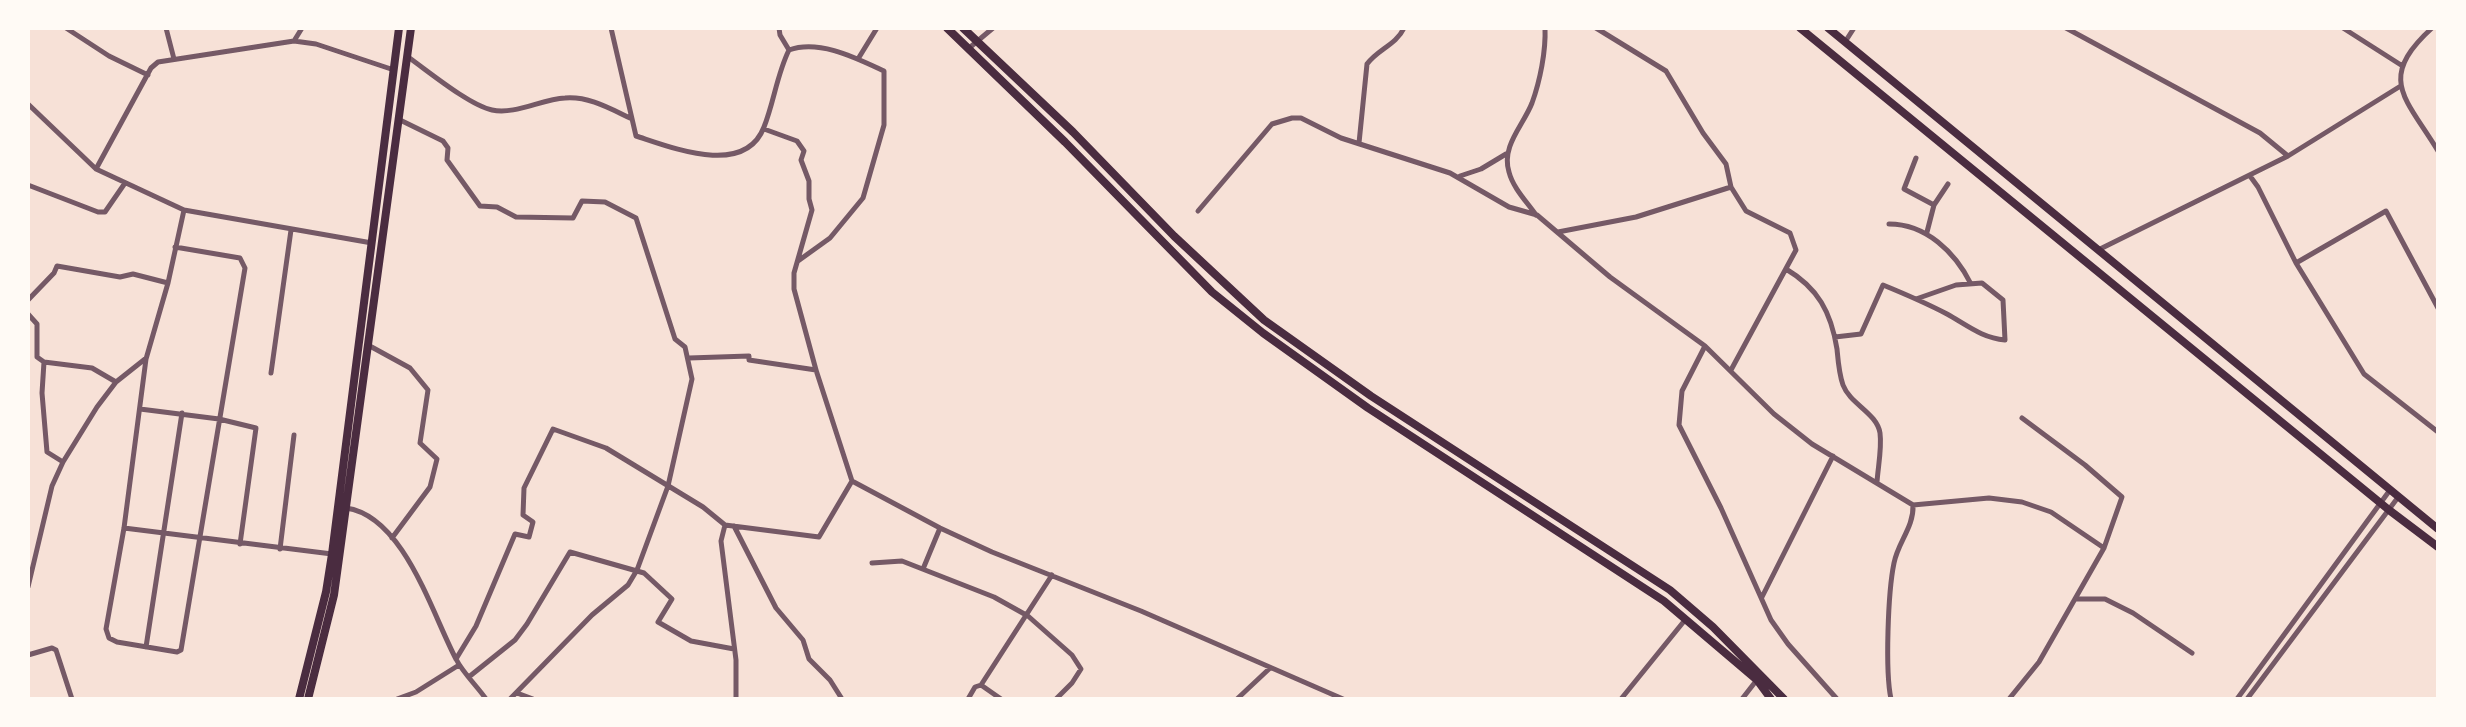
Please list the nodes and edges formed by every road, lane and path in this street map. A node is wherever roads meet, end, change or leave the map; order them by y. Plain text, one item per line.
1 (66, 28) edge
2 (166, 28) edge
3 (302, 28) edge
4 (399, 28) edge
5 (411, 28) edge
6 (611, 28) edge
7 (779, 28) edge
8 (877, 28) edge
9 (947, 28) edge
10 (963, 28) edge
11 (993, 28) edge
12 (1404, 28) edge
13 (1545, 28) edge
14 (1596, 28) edge
15 (1800, 28) edge
16 (1828, 28) edge
17 (1854, 28) edge
18 (2066, 28) edge
19 (2343, 28) edge
20 (2432, 28) edge
21 (294, 41) junction
22 (976, 41) junction
23 (1845, 42) junction
24 (968, 49) junction
25 (789, 50) junction
26 (408, 57) junction
27 (174, 59) junction
28 (858, 59) junction
29 (2401, 65) junction
30 (394, 70) junction
31 (148, 75) junction
32 (2399, 87) junction
33 (29, 106) edge
34 (630, 118) junction
35 (398, 119) junction
36 (764, 129) junction
37 (1359, 143) junction
38 (2438, 151) edge
39 (1506, 154) junction
40 (2288, 156) junction
41 (1916, 158) dead end
42 (96, 169) junction
43 (1458, 176) junction
44 (2250, 176) junction
45 (125, 183) junction
46 (1948, 184) dead end
47 (28, 185) edge
48 (1731, 187) junction
49 (1934, 205) junction
50 (184, 210) junction
51 (1198, 211) dead end
52 (1537, 215) junction
53 (1889, 224) dead end
54 (291, 230) junction
55 (1927, 232) junction
56 (1557, 233) junction
57 (373, 243) junction
58 (175, 247) junction
59 (2098, 250) junction
60 (798, 261) junction
61 (2296, 263) junction
62 (1786, 269) junction
63 (168, 283) junction
64 (1971, 284) junction
65 (1916, 299) junction
66 (28, 300) edge
67 (2438, 308) edge
68 (28, 314) edge
69 (1835, 337) junction
70 (368, 345) junction
71 (1705, 346) junction
72 (689, 358) junction
73 (146, 359) junction
74 (44, 362) junction
75 (816, 370) junction
76 (1731, 370) junction
77 (271, 373) dead end
78 (116, 382) junction
79 (140, 409) junction
80 (182, 413) junction
81 (2022, 418) dead end
82 (219, 419) junction
83 (2438, 432) edge
84 (294, 435) dead end
85 (1833, 456) junction
86 (63, 462) junction
87 (852, 481) junction
88 (1877, 482) junction
89 (668, 486) junction
90 (2391, 488) junction
91 (2399, 496) junction
92 (2381, 503) junction
93 (1913, 505) junction
94 (346, 508) junction
95 (2389, 510) junction
96 (725, 525) junction
97 (733, 526) junction
98 (124, 528) junction
99 (940, 528) junction
100 (2438, 529) edge
101 (163, 533) junction
102 (198, 538) junction
103 (392, 538) junction
104 (240, 544) junction
105 (2438, 547) edge
106 (2104, 548) junction
107 (280, 549) junction
108 (28, 550) edge
109 (332, 554) junction
110 (872, 563) dead end
111 (33, 566) junction
112 (923, 569) junction
113 (637, 570) junction
114 (1052, 575) junction
115 (28, 587) edge
116 (1762, 598) junction
117 (2076, 599) junction
118 (1028, 616) junction
119 (1686, 619) junction
120 (146, 647) junction
121 (734, 649) junction
122 (2192, 653) dead end
123 (28, 655) edge
124 (458, 662) junction
125 (1269, 669) junction
126 (470, 676) junction
127 (1757, 680) junction
128 (981, 685) junction
129 (517, 693) junction
130 (72, 699) edge
131 (299, 699) edge
132 (308, 699) edge
133 (397, 699) edge
134 (486, 699) edge
135 (510, 699) edge
136 (533, 699) edge
137 (736, 699) edge
138 (842, 699) edge
139 (968, 699) edge
140 (1001, 699) edge
141 (1056, 699) edge
142 (1237, 699) edge
143 (1343, 699) edge
144 (1621, 699) edge
145 (1742, 699) edge
146 (1771, 699) edge
147 (1784, 699) edge
148 (1837, 699) edge
149 (1891, 699) edge
150 (2009, 699) edge
151 (2237, 699) edge
152 (2247, 699) edge

1 - 31 street
2 - 27 street
3 - 21 street
4 - 30 main road
5 - 26 main road
6 - 34 street
7 - 25 street
8 - 28 street
9 - 24 main road
10 - 22 main road
11 - 22 street
12 - 37 street
13 - 39 street
14 - 48 street
15 - 92 main road
16 - 23 main road
17 - 23 street
18 - 40 street
19 - 29 street
20 - 29 street
21 - 27 street
21 - 30 street
22 - 24 street
22 - 147 main road
23 - 59 main road
24 - 119 main road
25 - 28 street
25 - 36 street
26 - 34 street
26 - 35 main road
27 - 31 street
28 - 60 street
29 - 32 street
30 - 57 main road
31 - 42 street
32 - 38 street
32 - 40 street
33 - 42 street
34 - 36 street
35 - 70 main road
35 - 72 street
36 - 60 street
37 - 43 street
37 - 51 street
39 - 43 street
39 - 52 street
40 - 44 street
41 - 49 street
42 - 45 street
43 - 52 street
44 - 59 street
44 - 61 street
45 - 47 street
45 - 50 street
46 - 49 street
48 - 56 street
48 - 62 street
49 - 55 street
50 - 54 street
50 - 58 street
52 - 56 street
53 - 55 street
54 - 57 street
54 - 77 street
55 - 64 street
56 - 71 street
57 - 109 main road
58 - 63 street
58 - 82 street
59 - 90 main road
60 - 75 street
61 - 67 street
61 - 83 street
62 - 69 street
62 - 76 street
63 - 66 street
63 - 73 street
64 - 65 street
64 - 65 street
65 - 69 street
68 - 74 street
69 - 88 street
70 - 94 main road
70 - 103 street
71 - 76 street
71 - 116 street
72 - 75 street
72 - 89 street
73 - 78 street
73 - 79 street
74 - 78 street
74 - 86 street
75 - 87 street
76 - 85 street
78 - 86 street
79 - 80 street
79 - 98 street
80 - 82 street
80 - 101 street
81 - 106 street
82 - 102 street
82 - 104 street
84 - 107 street
85 - 88 street
85 - 116 street
86 - 111 street
87 - 97 street
87 - 99 street
88 - 93 street
89 - 96 street
89 - 113 street
89 - 124 street
90 - 91 main road
90 - 92 street
91 - 95 street
91 - 100 main road
92 - 95 main road
92 - 151 street
93 - 106 street
93 - 149 street
94 - 103 street
94 - 132 main road
95 - 105 main road
95 - 152 street
96 - 97 street
96 - 121 street
97 - 138 street
98 - 101 street
98 - 120 street
99 - 112 street
99 - 114 street
101 - 102 street
101 - 120 street
102 - 104 street
102 - 120 street
103 - 124 street
104 - 107 street
106 - 117 street
107 - 109 street
108 - 111 street
109 - 131 main road
110 - 112 street
111 - 115 street
112 - 118 street
113 - 121 street
113 - 126 street
113 - 129 street
114 - 118 street
114 - 125 street
116 - 148 street
117 - 122 street
117 - 150 street
118 - 128 street
118 - 141 street
119 - 127 main road
119 - 144 street
121 - 137 street
123 - 130 street
124 - 126 street
124 - 133 street
125 - 142 street
125 - 143 street
126 - 134 street
127 - 145 street
127 - 146 main road
128 - 139 street
128 - 140 street
129 - 135 street
129 - 136 street

